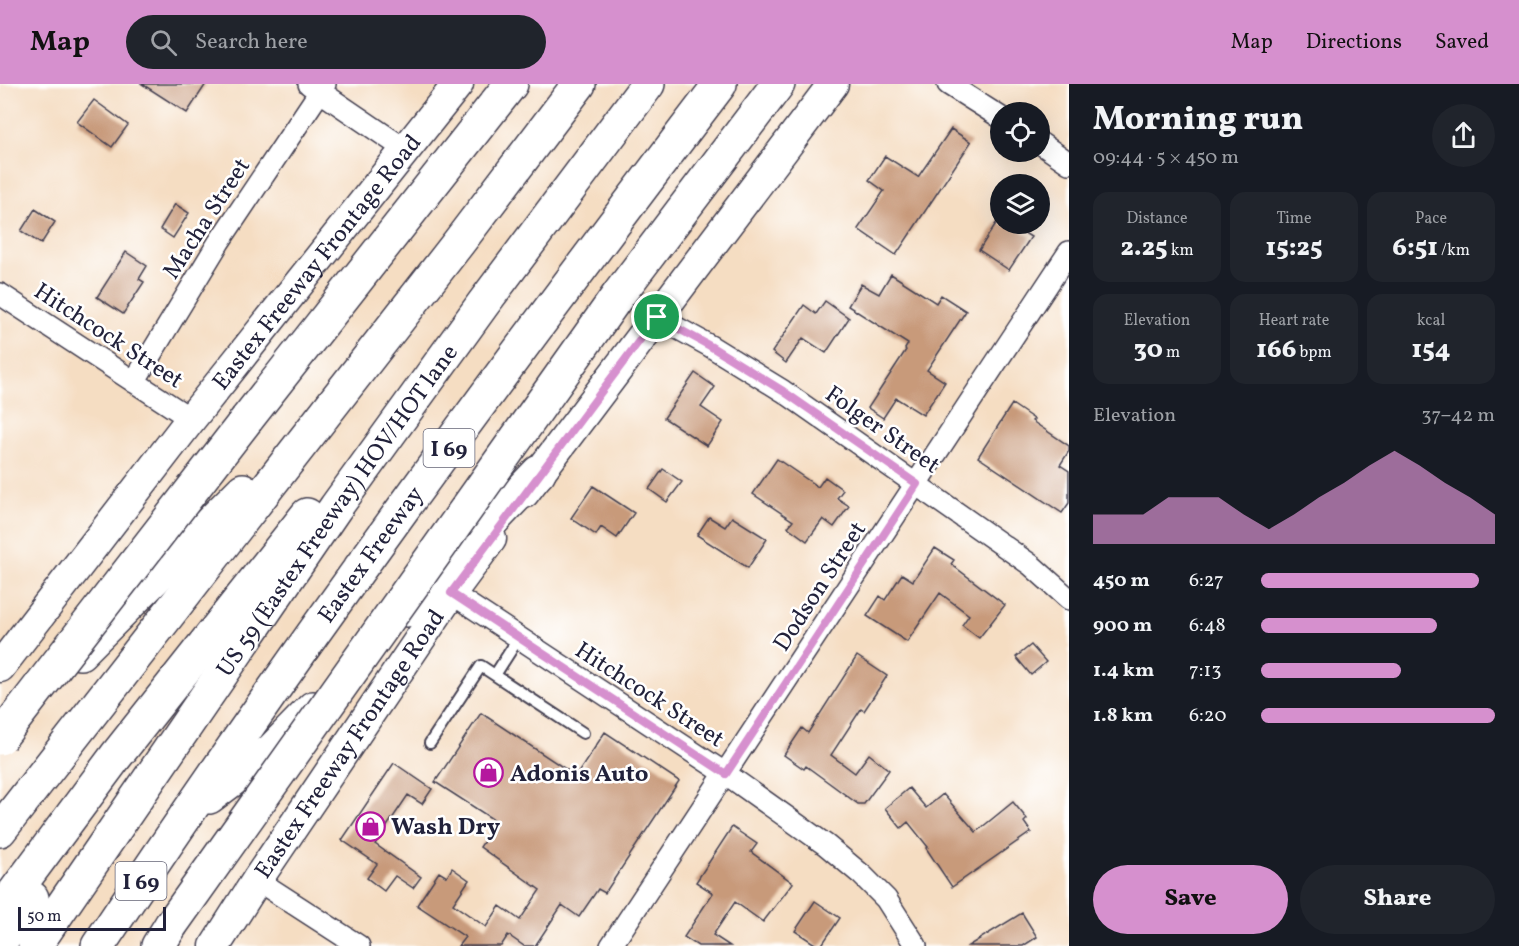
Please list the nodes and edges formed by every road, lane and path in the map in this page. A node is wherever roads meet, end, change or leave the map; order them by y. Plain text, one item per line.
1 (459, 84) edge
2 (511, 84) edge
3 (579, 84) edge
4 (648, 84) edge
5 (720, 84) edge
6 (778, 84) edge
7 (832, 84) edge
8 (948, 84) edge
9 (318, 87) edge
10 (990, 111) edge
11 (406, 150) junction
12 (1050, 150) edge
13 (1069, 163) edge
14 (1069, 252) edge
15 (0, 294) edge
16 (483, 304) junction
17 (657, 317) junction
18 (134, 382) junction
19 (344, 389) junction
20 (191, 419) junction
21 (539, 472) junction
22 (917, 484) junction
23 (336, 507) junction
24 (284, 545) junction
25 (451, 593) junction
26 (1069, 599) edge
27 (518, 639) junction
28 (0, 667) edge
29 (495, 675) junction
30 (0, 732) edge
31 (583, 733) dead end
32 (0, 738) edge
33 (430, 743) dead end
34 (726, 774) junction
35 (184, 816) junction
36 (0, 830) edge
37 (257, 880) junction
38 (0, 912) edge
39 (164, 936) edge
40 (0, 943) edge
41 (14, 946) edge
42 (35, 946) edge
43 (98, 946) edge
44 (215, 946) edge
45 (359, 946) edge
46 (611, 946) edge
47 (916, 946) edge

1 - 11 main road, Eastex Freeway Frontage Road
2 - 32 highway, bridge
3 - 19 highway
4 - 16 highway, US 59 (Eastex Freeway) HOV/HOT lane
5 - 35 highway, Eastex Freeway / I 69
6 - 39 highway, bridge
7 - 17 main road, Eastex Freeway Frontage Road
8 - 10 street
9 - 11 street
9 - 18 street, Macha Street
11 - 20 main road, Eastex Freeway Frontage Road
12 - 13 street
14 - 22 street, Dodson Street
15 - 18 street, Hitchcock Street
16 - 23 highway, US 59 (Eastex Freeway) HOV/HOT lane / I 69
16 - 24 highway
17 - 21 main road, Eastex Freeway Frontage Road
17 - 22 street, Folger Street
18 - 20 street, Hitchcock Street
19 - 30 highway
19 - 36 highway
20 - 28 main road, Eastex Freeway Frontage Road
21 - 25 main road, Eastex Freeway Frontage Road
21 - 35 highway
22 - 26 street, Folger Street
22 - 34 street, Dodson Street
23 - 41 highway
23 - 42 highway, US 59 (Eastex Freeway) HOV/HOT lane / I 69
24 - 38 highway
24 - 40 highway
25 - 27 street, Hitchcock Street
25 - 37 main road, Eastex Freeway Frontage Road
27 - 29 lane
27 - 34 street, Hitchcock Street
29 - 31 lane
29 - 33 lane
34 - 46 street, Dodson Street
34 - 47 street, Hitchcock Street
35 - 43 highway, Eastex Freeway / I 69
37 - 44 main road, Eastex Freeway Frontage Road
37 - 45 street

